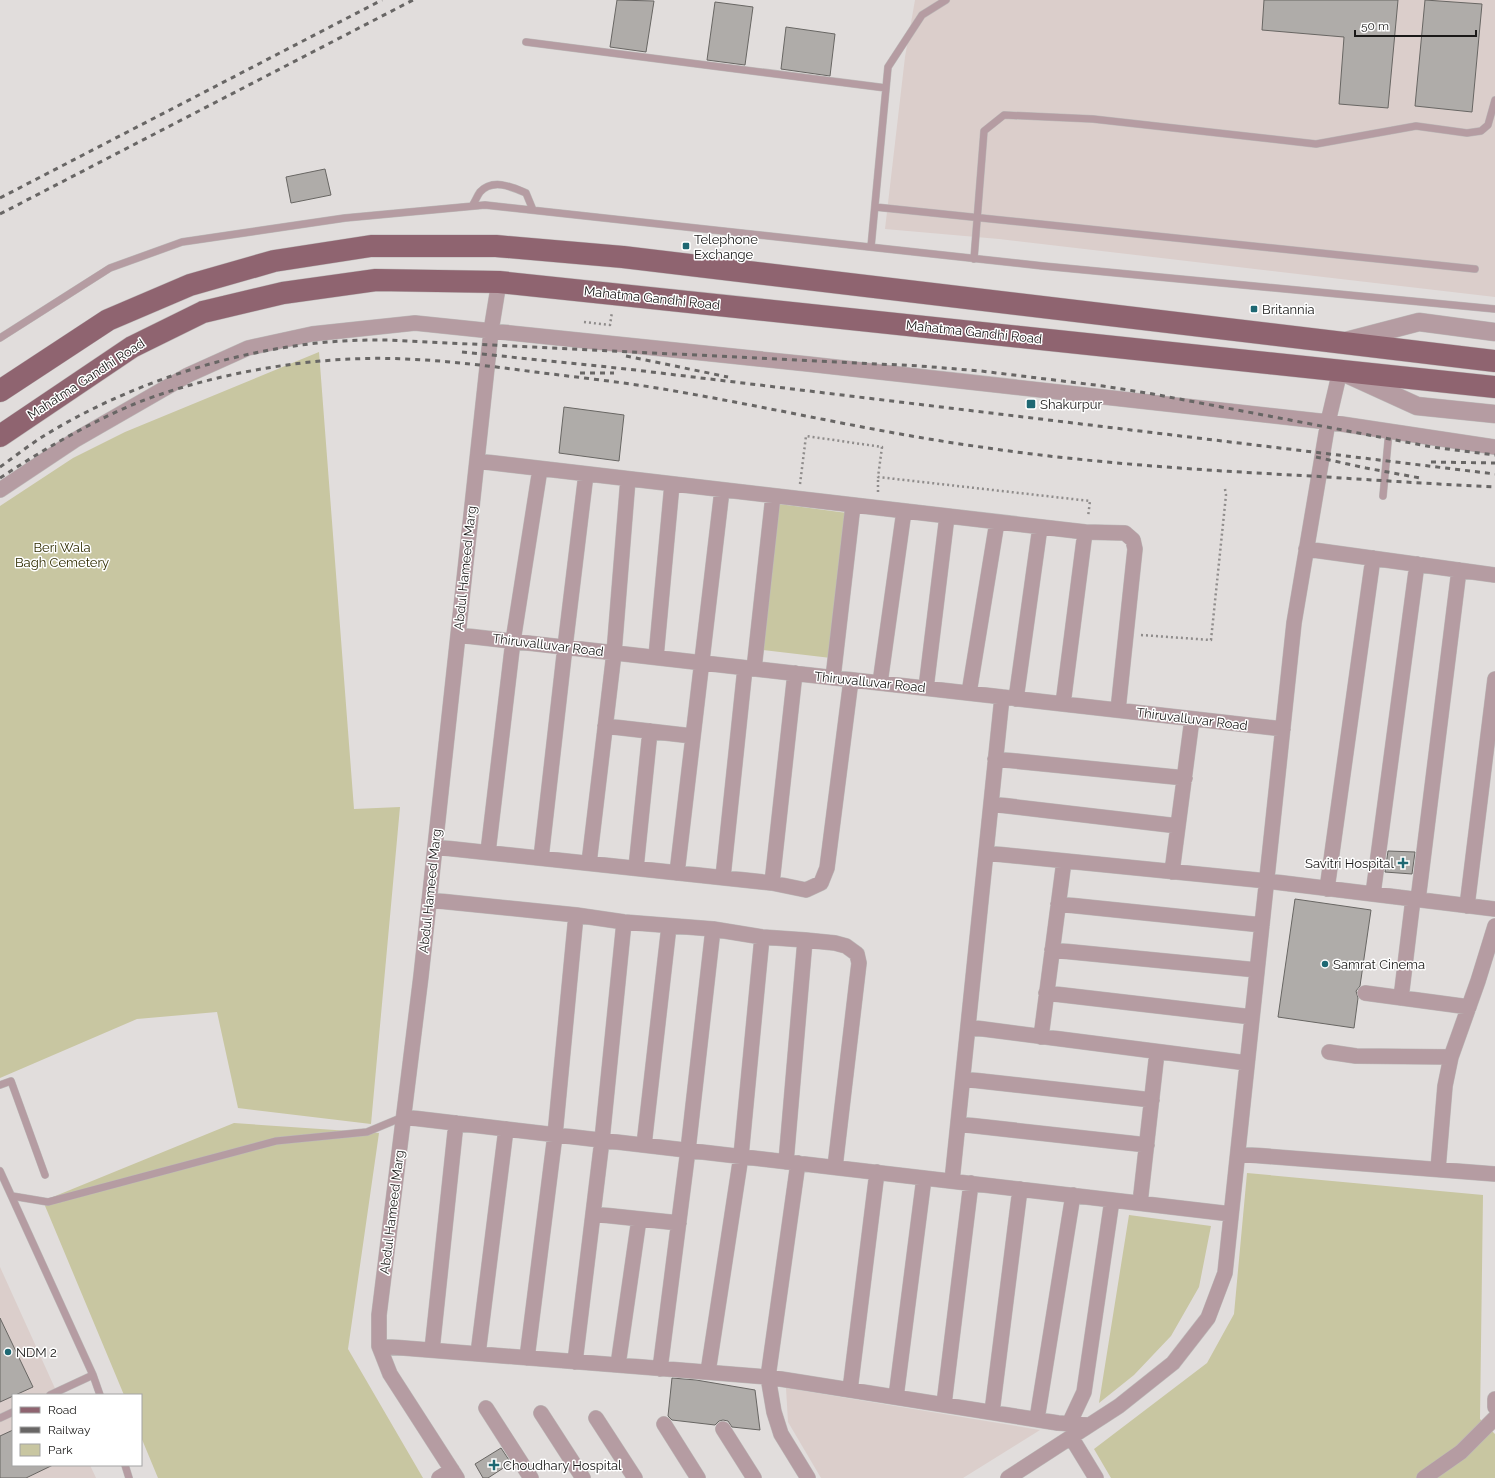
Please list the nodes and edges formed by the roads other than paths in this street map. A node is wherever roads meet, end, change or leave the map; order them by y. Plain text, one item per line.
1 (946, 0) edge
2 (526, 42) dead end
3 (886, 88) junction
4 (1495, 100) edge
5 (472, 206) junction
6 (875, 207) junction
7 (533, 210) junction
8 (977, 218) junction
9 (871, 247) junction
10 (974, 259) junction
11 (1475, 269) dead end
12 (499, 282) junction
13 (1495, 309) edge
14 (491, 331) junction
15 (1495, 332) edge
16 (0, 338) edge
17 (1338, 343) junction
18 (1495, 361) edge
19 (1340, 371) junction
20 (1495, 387) edge
21 (0, 391) edge
22 (1495, 414) edge
23 (1328, 422) junction
24 (1389, 431) junction
25 (0, 436) edge
26 (1495, 447) edge
27 (477, 461) junction
28 (540, 469) junction
29 (586, 474) junction
30 (628, 479) junction
31 (672, 484) junction
32 (0, 490) edge
33 (722, 490) junction
34 (773, 496) junction
35 (1383, 496) dead end
36 (853, 505) junction
37 (904, 511) junction
38 (947, 516) junction
39 (996, 522) junction
40 (1040, 527) junction
41 (1085, 532) junction
42 (1306, 549) junction
43 (1373, 558) junction
44 (1417, 564) junction
45 (1459, 570) junction
46 (1495, 575) edge
47 (458, 635) junction
48 (513, 641) junction
49 (565, 647) junction
50 (614, 653) junction
51 (656, 657) junction
52 (701, 663) junction
53 (749, 668) junction
54 (795, 674) junction
55 (833, 678) junction
56 (1495, 679) edge
57 (851, 680) junction
58 (880, 683) junction
59 (926, 688) junction
60 (969, 693) junction
61 (1009, 698) junction
62 (1063, 704) junction
63 (1118, 710) junction
64 (1192, 719) junction
65 (605, 726) junction
66 (1282, 729) junction
67 (650, 731) junction
68 (692, 736) junction
69 (995, 759) junction
70 (1185, 778) junction
71 (991, 804) junction
72 (1178, 826) junction
73 (435, 846) junction
74 (488, 852) junction
75 (986, 853) junction
76 (541, 858) junction
77 (1064, 861) junction
78 (589, 863) junction
79 (636, 868) junction
80 (1172, 872) junction
81 (677, 873) junction
82 (723, 878) junction
83 (1267, 881) junction
84 (772, 883) junction
85 (1327, 889) junction
86 (1373, 894) junction
87 (1415, 899) junction
88 (429, 900) junction
89 (1058, 904) junction
90 (1467, 906) junction
91 (1495, 909) edge
92 (576, 915) junction
93 (624, 922) junction
94 (669, 926) junction
95 (1262, 926) junction
96 (1495, 926) edge
97 (714, 929) junction
98 (762, 937) junction
99 (805, 940) junction
100 (1052, 950) junction
101 (1257, 970) junction
102 (1365, 992) dead end
103 (1046, 993) junction
104 (1401, 998) junction
105 (1469, 1007) junction
106 (1252, 1017) junction
107 (968, 1027) junction
108 (1041, 1036) junction
109 (1158, 1052) junction
110 (1329, 1052) dead end
111 (1450, 1057) junction
112 (1247, 1063) junction
113 (963, 1079) junction
114 (0, 1085) edge
115 (1152, 1100) junction
116 (404, 1117) junction
117 (456, 1123) junction
118 (958, 1124) junction
119 (506, 1129) junction
120 (555, 1134) junction
121 (602, 1140) junction
122 (644, 1145) junction
123 (1147, 1145) junction
124 (688, 1150) junction
125 (1238, 1154) junction
126 (741, 1156) junction
127 (792, 1162) junction
128 (835, 1168) junction
129 (1438, 1169) junction
130 (0, 1171) edge
131 (877, 1172) junction
132 (45, 1174) dead end
133 (1495, 1174) edge
134 (924, 1178) junction
135 (952, 1181) junction
136 (971, 1183) junction
137 (1020, 1189) junction
138 (12, 1196) junction
139 (1073, 1196) junction
140 (1112, 1200) junction
141 (1140, 1203) junction
142 (593, 1214) junction
143 (1232, 1214) junction
144 (639, 1219) junction
145 (679, 1223) junction
146 (379, 1346) junction
147 (432, 1350) junction
148 (478, 1354) junction
149 (527, 1358) junction
150 (575, 1362) junction
151 (618, 1365) junction
152 (660, 1368) junction
153 (708, 1372) junction
154 (92, 1375) junction
155 (768, 1377) junction
156 (850, 1390) junction
157 (52, 1394) edge
158 (100, 1394) edge
159 (896, 1397) junction
160 (1495, 1399) edge
161 (944, 1404) junction
162 (1495, 1407) edge
163 (486, 1408) dead end
164 (12, 1412) edge
165 (992, 1412) junction
166 (541, 1413) dead end
167 (0, 1418) edge
168 (596, 1418) dead end
169 (1495, 1418) edge
170 (1037, 1419) junction
171 (664, 1424) dead end
172 (723, 1429) dead end
173 (1070, 1430) junction
174 (125, 1466) edge
175 (449, 1475) edge
176 (1018, 1475) edge
177 (129, 1478) edge
178 (531, 1478) edge
179 (583, 1478) edge
180 (636, 1478) edge
181 (698, 1478) edge
182 (754, 1478) edge
183 (808, 1478) edge
184 (1096, 1478) edge
185 (1424, 1478) edge

1 - 3 lane
2 - 3 lane
3 - 6 lane
4 - 8 lane
5 - 7 lane
5 - 7 lane
5 - 16 lane
6 - 8 lane
6 - 9 lane
7 - 9 lane
8 - 10 lane
8 - 11 lane
9 - 10 lane
10 - 13 lane
12 - 14 street, Abdul Hameed Marg
12 - 19 main road, Mahatma Gandhi Road
12 - 25 main road, Mahatma Gandhi Road
14 - 23 street
14 - 27 street, Abdul Hameed Marg
14 - 32 street
15 - 17 street
17 - 18 main road
17 - 21 main road
19 - 20 main road, Mahatma Gandhi Road
19 - 22 street
19 - 23 street
23 - 24 street
23 - 42 street
24 - 26 street
24 - 35 lane
27 - 28 street
27 - 47 street, Abdul Hameed Marg
28 - 29 street
28 - 48 street
29 - 30 street
29 - 49 street
30 - 31 street
30 - 50 street
31 - 33 street
31 - 51 street
33 - 34 street
33 - 52 street
34 - 36 street
34 - 53 street
36 - 37 street
36 - 55 street
37 - 38 street
37 - 58 street
38 - 39 street
38 - 59 street
39 - 40 street
39 - 60 street
40 - 41 street
40 - 61 street
41 - 62 street
41 - 63 street
42 - 43 street
42 - 66 street
43 - 44 street
43 - 85 street
44 - 45 street
44 - 86 street
45 - 46 street
45 - 87 street
47 - 48 street, Thiruvalluvar Road
47 - 73 street, Abdul Hameed Marg
48 - 49 street, Thiruvalluvar Road
48 - 74 street
49 - 50 street, Thiruvalluvar Road
49 - 76 street
50 - 51 street, Thiruvalluvar Road
50 - 65 street
51 - 52 street, Thiruvalluvar Road
52 - 53 street, Thiruvalluvar Road
52 - 68 street
53 - 54 street, Thiruvalluvar Road
53 - 82 street
54 - 55 street, Thiruvalluvar Road
54 - 84 street
55 - 57 street, Thiruvalluvar Road
56 - 90 street
57 - 58 street, Thiruvalluvar Road
57 - 84 street
58 - 59 street, Thiruvalluvar Road
59 - 60 street, Thiruvalluvar Road
60 - 61 street, Thiruvalluvar Road
61 - 62 street, Thiruvalluvar Road
61 - 69 street
62 - 63 street, Thiruvalluvar Road
63 - 64 street, Thiruvalluvar Road
64 - 66 street, Thiruvalluvar Road
64 - 70 street
65 - 67 street
65 - 78 street
66 - 83 street
67 - 68 street
67 - 79 street
68 - 81 street
69 - 70 street
69 - 71 street
70 - 72 street
71 - 72 street
71 - 75 street
72 - 80 street
73 - 74 street
73 - 88 street, Abdul Hameed Marg
74 - 76 street
75 - 77 street
75 - 107 street
76 - 78 street
77 - 80 street
77 - 89 street
78 - 79 street
79 - 81 street
80 - 83 street
81 - 82 street
82 - 84 street
83 - 85 street
83 - 95 street
85 - 86 street
86 - 87 street
87 - 90 street
87 - 104 street
88 - 92 street
88 - 116 street, Abdul Hameed Marg
89 - 95 street
89 - 100 street
90 - 91 street
92 - 93 street
92 - 120 street
93 - 94 street
93 - 121 street
94 - 97 street
94 - 122 street
95 - 101 street
96 - 105 street
97 - 98 street
97 - 124 street
98 - 99 street
98 - 126 street
99 - 127 street
99 - 128 street
100 - 101 street
100 - 103 street
101 - 106 street
102 - 104 street
103 - 106 street
103 - 108 street
104 - 105 street
105 - 111 street
106 - 112 street
107 - 108 street
107 - 113 street
108 - 109 street
109 - 112 street
109 - 115 street
110 - 111 street
111 - 129 street
112 - 125 street
113 - 115 street
113 - 118 street
114 - 132 lane
115 - 123 street
116 - 117 street
116 - 138 lane
116 - 146 street, Abdul Hameed Marg
117 - 119 street
117 - 147 street
118 - 123 street
118 - 135 street
119 - 120 street
119 - 148 street
120 - 121 street
120 - 149 street
121 - 122 street
121 - 142 street
122 - 124 street
123 - 141 street
124 - 126 street
124 - 145 street
125 - 129 street
125 - 143 street
126 - 127 street
126 - 153 street
127 - 128 street
127 - 155 street
128 - 131 street
129 - 133 street
130 - 138 lane
131 - 134 street
131 - 156 street
134 - 135 street
134 - 159 street
135 - 136 street
136 - 137 street
136 - 161 street
137 - 139 street
137 - 165 street
138 - 154 lane
139 - 140 street
139 - 170 street
140 - 141 street
140 - 173 street
141 - 143 street
142 - 144 street
142 - 150 street
143 - 173 street
144 - 145 street
144 - 151 street
145 - 152 street
146 - 147 street
146 - 175 street, Abdul Hameed Marg
147 - 148 street
148 - 149 street
149 - 150 street
150 - 151 street
151 - 152 street
152 - 153 street
153 - 155 street
154 - 157 lane
154 - 158 lane
155 - 156 street
155 - 183 street
156 - 159 street
159 - 161 street
160 - 162 street
161 - 165 street
163 - 178 street
164 - 167 lane
165 - 170 street
166 - 179 street
168 - 180 street
169 - 185 street
170 - 173 street
171 - 181 street
172 - 182 street
173 - 176 street
173 - 184 street
174 - 177 lane

